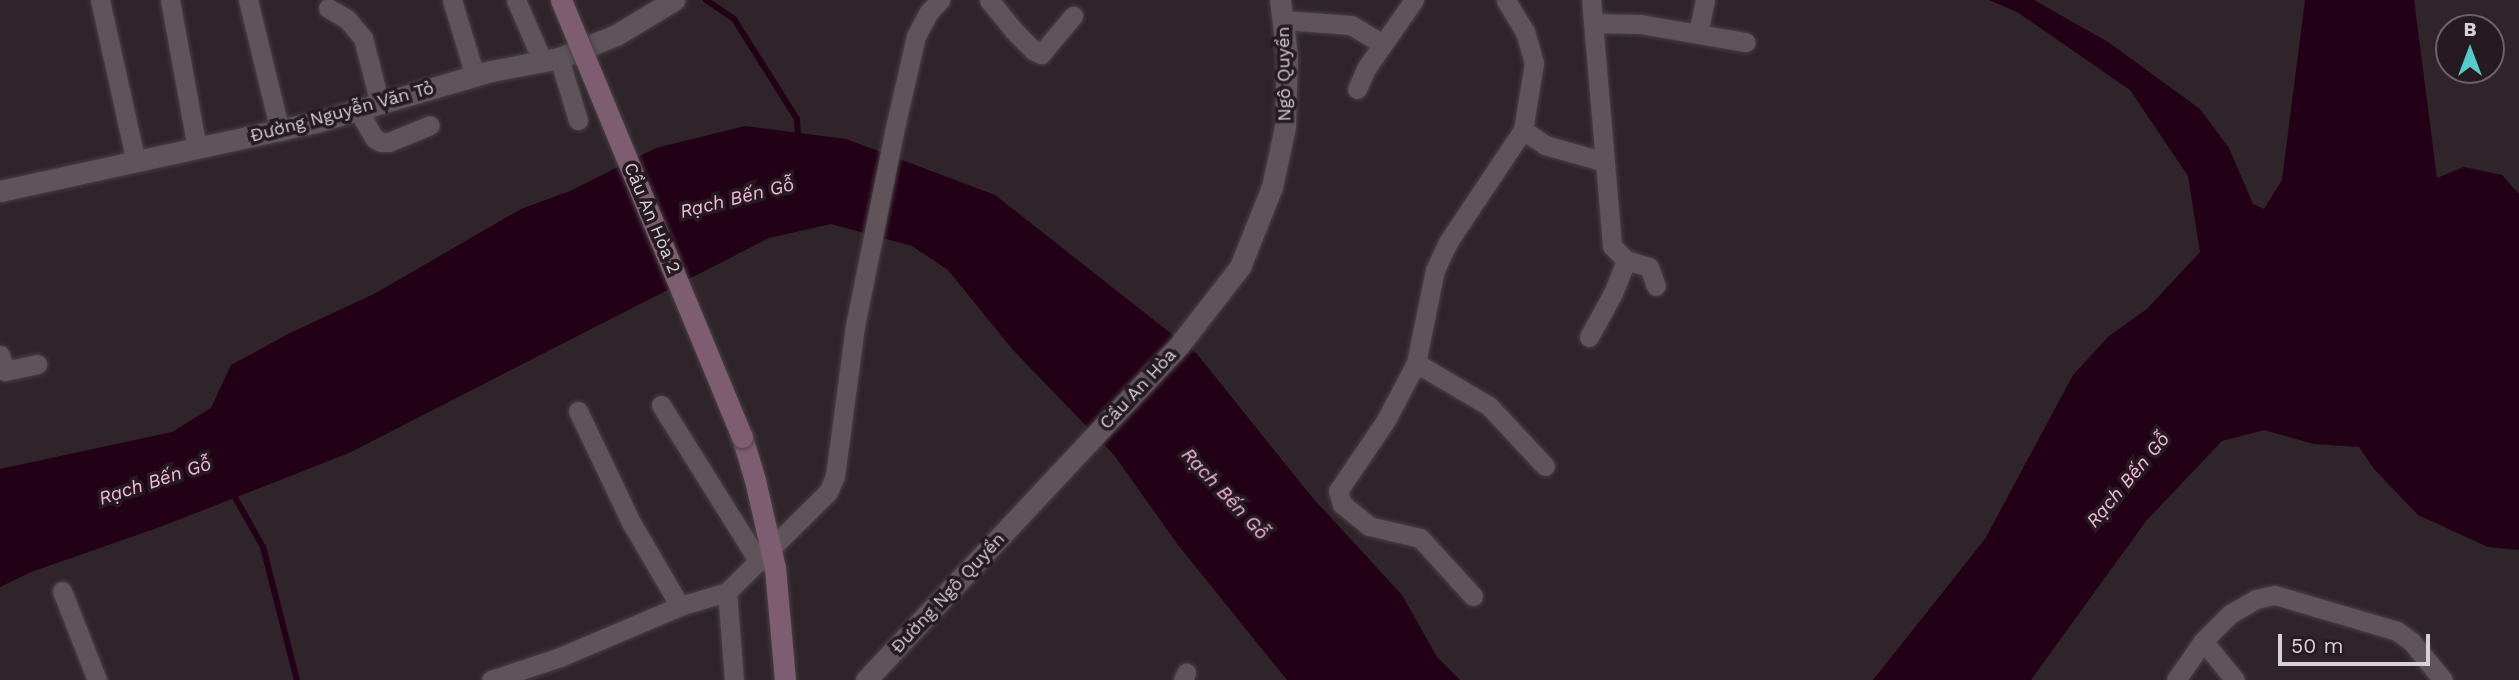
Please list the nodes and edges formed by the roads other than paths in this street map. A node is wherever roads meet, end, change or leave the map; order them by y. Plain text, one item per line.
1 (100, 0) edge
2 (170, 0) edge
3 (248, 0) edge
4 (452, 0) edge
5 (516, 0) edge
6 (561, 0) edge
7 (674, 0) edge
8 (940, 0) edge
9 (989, 0) edge
10 (1414, 0) edge
11 (1506, 0) edge
12 (1591, 0) edge
13 (1704, 0) edge
14 (328, 8) dead end
15 (1282, 10) edge
16 (1073, 16) dead end
17 (1593, 23) junction
18 (1698, 33) junction
19 (1745, 42) dead end
20 (1383, 44) junction
21 (550, 60) junction
22 (475, 76) junction
23 (1357, 89) dead end
24 (380, 104) junction
25 (358, 110) junction
26 (578, 120) dead end
27 (430, 125) dead end
28 (1523, 130) junction
29 (280, 131) junction
30 (197, 149) junction
31 (136, 162) junction
32 (1605, 162) junction
33 (0, 191) edge
34 (1626, 260) junction
35 (1240, 267) joint
36 (1657, 286) dead end
37 (1589, 337) dead end
38 (0, 355) edge
39 (1416, 363) junction
40 (37, 364) dead end
41 (661, 405) dead end
42 (578, 411) dead end
43 (1545, 466) dead end
44 (1029, 505) joint
45 (765, 556) junction
46 (62, 591) dead end
47 (727, 592) junction
48 (1473, 596) dead end
49 (680, 606) junction
50 (2203, 641) junction
51 (97, 680) edge
52 (491, 680) edge
53 (734, 680) edge
54 (785, 680) edge
55 (866, 680) edge
56 (2176, 680) edge
57 (2235, 680) edge
58 (2443, 680) edge

1 - 31 street
2 - 30 street
3 - 29 street
4 - 22 street
5 - 21 street
6 - 45 main road, Cầu An Hòa 2, bridge
7 - 21 street, Đường Nguyễn Văn Tỏ
8 - 45 street
9 - 16 street
10 - 20 street
11 - 28 street
12 - 17 street
13 - 18 street
14 - 24 street
15 - 20 street
15 - 35 street, Ngô Quyền
17 - 18 street
17 - 32 street
18 - 19 street
20 - 23 street
21 - 22 street, Đường Nguyễn Văn Tỏ
21 - 26 street
22 - 24 street, Đường Nguyễn Văn Tỏ
24 - 25 street, Đường Nguyễn Văn Tỏ
25 - 27 street
25 - 29 street, Đường Nguyễn Văn Tỏ
28 - 32 street
28 - 39 street
29 - 30 street, Đường Nguyễn Văn Tỏ
30 - 31 street, Đường Nguyễn Văn Tỏ
31 - 33 street, Đường Nguyễn Văn Tỏ
32 - 34 street
34 - 36 street
34 - 37 street
35 - 44 street, Cầu An Hòa
38 - 40 street
39 - 43 street
39 - 48 street
41 - 45 street
42 - 49 street
44 - 55 street, Đường Ngô Quyền
45 - 47 street
45 - 54 main road, Cầu An Hòa 2
46 - 51 street
47 - 49 street
47 - 53 street
49 - 52 street
50 - 56 street
50 - 57 street
50 - 58 street

